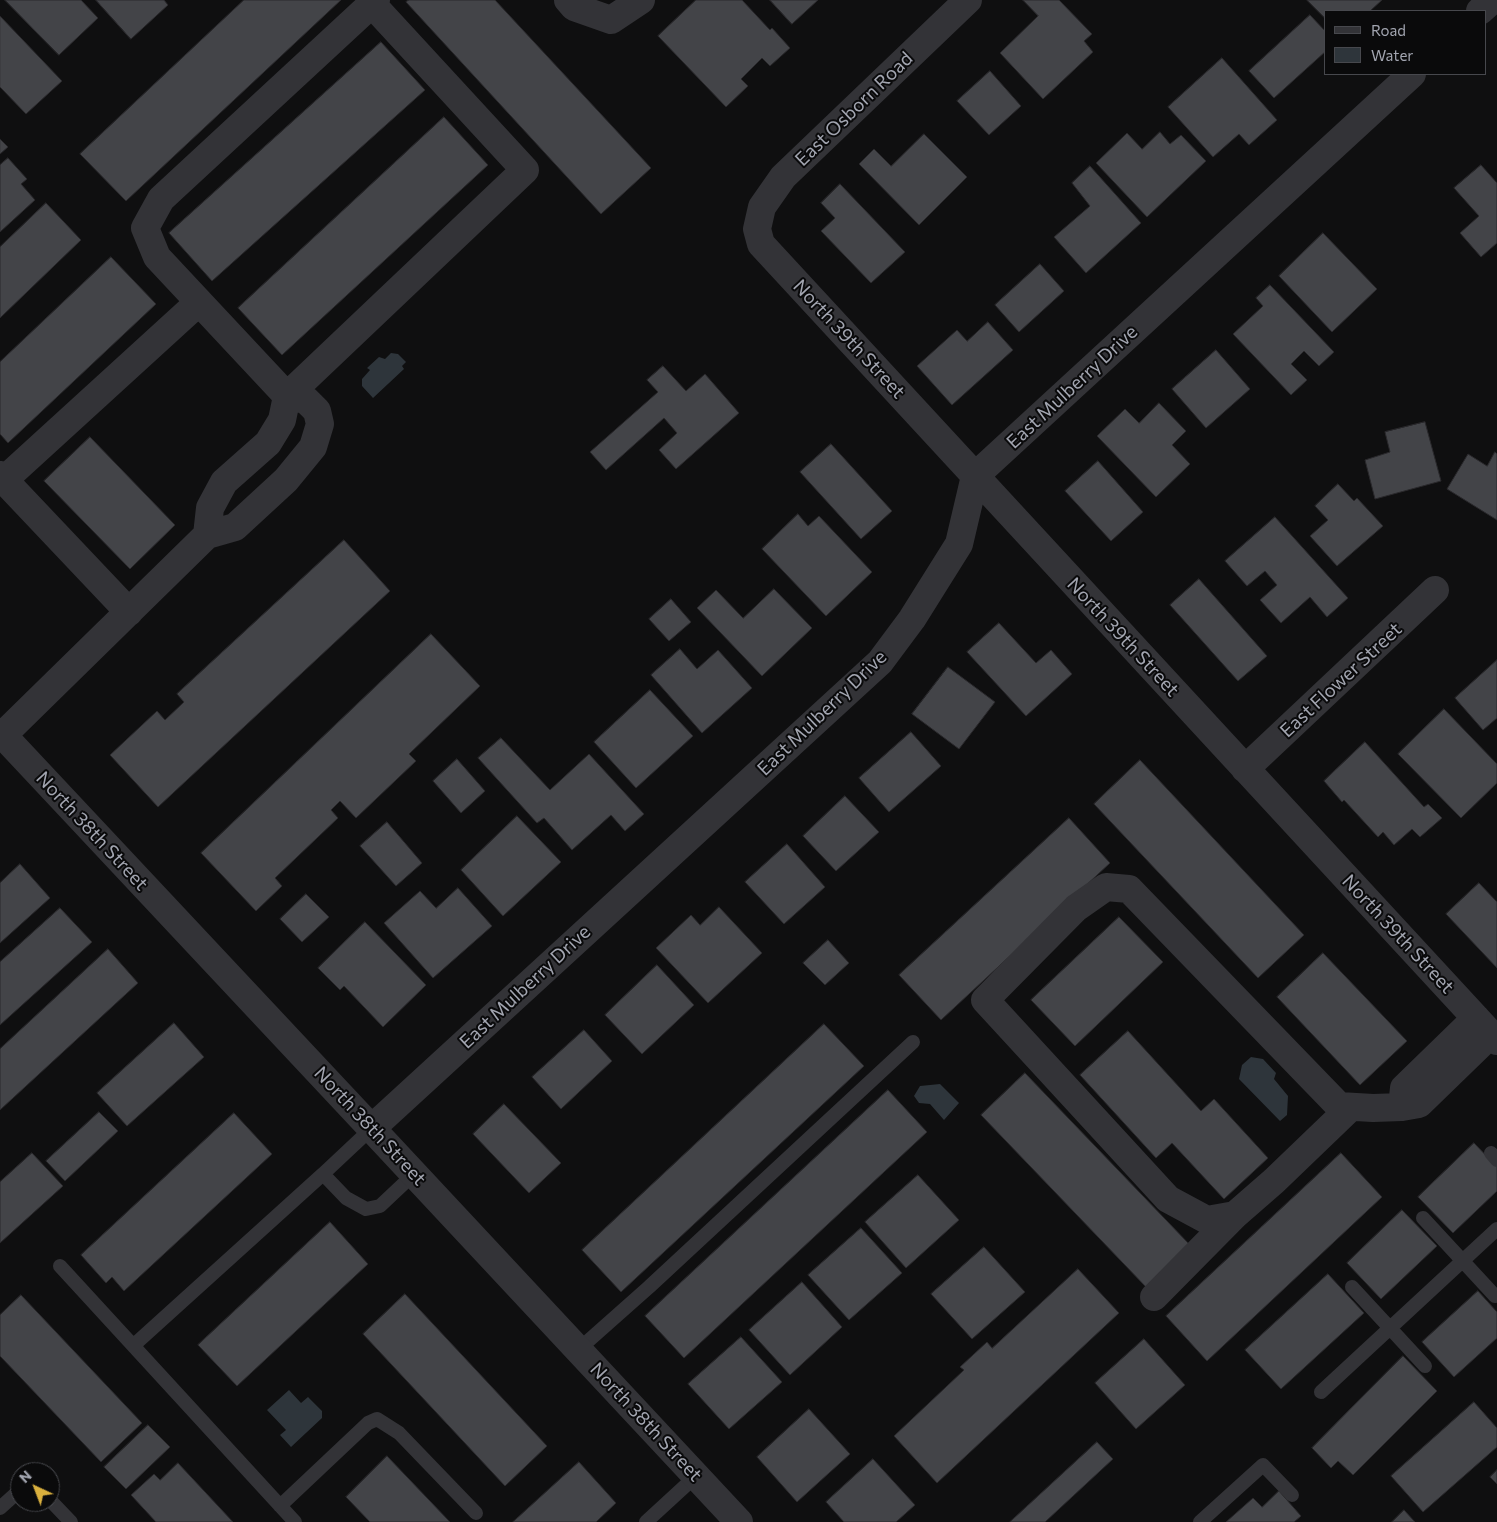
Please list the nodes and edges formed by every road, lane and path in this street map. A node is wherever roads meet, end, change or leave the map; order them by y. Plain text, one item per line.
1 (568, 0) edge
2 (640, 0) edge
3 (968, 0) edge
4 (1492, 0) edge
5 (374, 2) edge
6 (1481, 10) edge
7 (1411, 75) edge
8 (757, 229) joint
9 (199, 302) junction
10 (287, 396) junction
11 (265, 446) junction
12 (295, 470) junction
13 (975, 476) junction
14 (2, 477) edge
15 (207, 535) junction
16 (1435, 590) dead end
17 (129, 612) junction
18 (2, 734) edge
19 (1245, 769) junction
20 (1488, 1031) edge
21 (913, 1042) dead end
22 (1351, 1107) junction
23 (372, 1128) junction
24 (415, 1173) junction
25 (323, 1174) junction
26 (1236, 1215) junction
27 (1423, 1218) dead end
28 (1497, 1229) edge
29 (1463, 1262) junction
30 (60, 1266) dead end
31 (1352, 1287) dead end
32 (1495, 1296) dead end
33 (1154, 1297) dead end
34 (1391, 1328) junction
35 (134, 1345) junction
36 (578, 1350) junction
37 (1425, 1366) dead end
38 (1321, 1392) dead end
39 (696, 1476) junction
40 (1292, 1495) dead end
41 (10, 1499) edge
42 (280, 1506) junction
43 (0, 1508) edge
44 (60, 1510) edge
45 (476, 1513) dead end
46 (71, 1522) edge
47 (295, 1522) edge
48 (646, 1522) edge
49 (739, 1522) edge
50 (1200, 1522) edge

1 - 2 street
3 - 8 street, East Osborn Road
4 - 6 street
5 - 9 street
5 - 10 street
7 - 13 street, East Mulberry Drive
8 - 13 street, North 39th Street
9 - 10 street
9 - 14 street
10 - 11 street
10 - 12 street
11 - 12 street
11 - 15 street
12 - 15 street
13 - 19 street, North 39th Street
13 - 23 street, East Mulberry Drive
14 - 17 street
15 - 17 street
16 - 19 street, East Flower Street
17 - 18 street
18 - 23 street, North 38th Street
19 - 20 street, North 39th Street
20 - 22 street
21 - 36 lane
22 - 26 street
22 - 26 street
23 - 24 street, North 38th Street
23 - 25 lane
24 - 25 lane
24 - 36 street, North 38th Street
25 - 35 lane
26 - 33 street
27 - 29 lane
28 - 29 lane
29 - 32 lane
29 - 34 lane
30 - 35 lane
31 - 34 lane
34 - 37 lane
34 - 38 lane
35 - 42 lane
36 - 39 street, North 38th Street
39 - 48 lane
39 - 49 street, North 38th Street
40 - 50 lane
41 - 43 lane
42 - 45 lane
42 - 47 lane
44 - 46 lane

